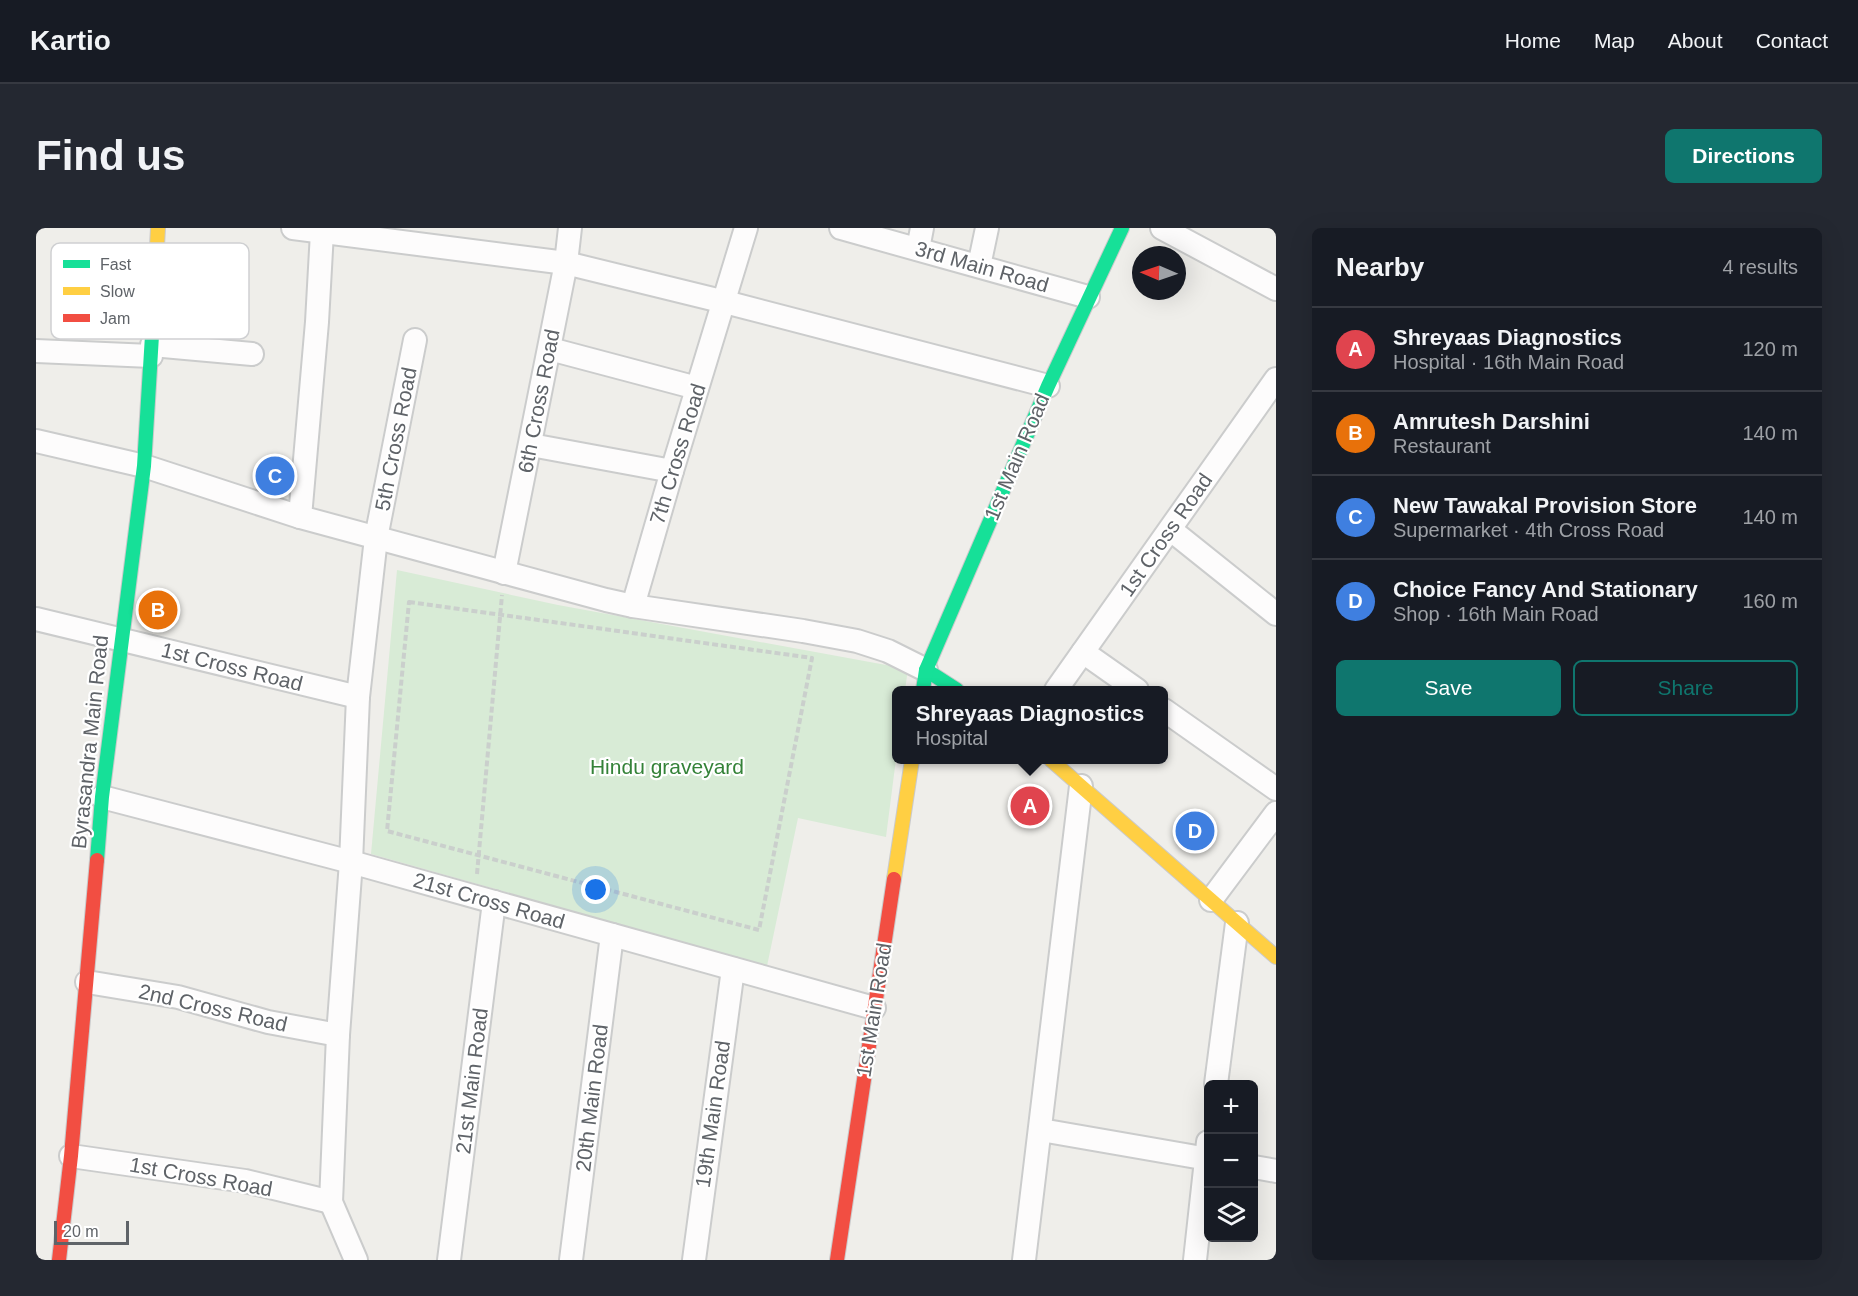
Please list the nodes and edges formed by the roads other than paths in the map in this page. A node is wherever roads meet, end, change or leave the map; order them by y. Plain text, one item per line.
1 (158, 228) edge
2 (293, 228) edge
3 (570, 228) edge
4 (746, 228) edge
5 (987, 228) edge
6 (1122, 228) edge
7 (1162, 228) edge
8 (853, 229) edge
9 (322, 232) junction
10 (362, 232) edge
11 (920, 238) edge
12 (157, 243) edge
13 (566, 263) junction
14 (980, 266) junction
15 (1276, 289) edge
16 (1088, 297) junction
17 (725, 302) junction
18 (152, 339) edge
19 (415, 340) dead end
20 (550, 349) junction
21 (151, 350) junction
22 (36, 351) edge
23 (252, 354) dead end
24 (1276, 379) edge
25 (1048, 386) junction
26 (697, 388) junction
27 (36, 441) edge
28 (531, 446) junction
29 (144, 466) junction
30 (672, 471) junction
31 (300, 517) junction
32 (1171, 530) junction
33 (376, 538) junction
34 (504, 573) junction
35 (633, 606) junction
36 (1276, 614) edge
37 (36, 619) edge
38 (122, 640) junction
39 (1083, 652) junction
40 (925, 680) edge
41 (944, 686) edge
42 (1059, 686) edge
43 (1131, 686) edge
44 (358, 697) junction
45 (1168, 713) edge
46 (911, 764) edge
47 (1057, 764) edge
48 (1081, 786) junction
49 (1276, 789) edge
50 (102, 797) junction
51 (1276, 813) edge
52 (351, 862) junction
53 (484, 900) junction
54 (1211, 900) junction
55 (1237, 923) junction
56 (612, 935) junction
57 (1276, 957) edge
58 (733, 969) junction
59 (87, 982) junction
60 (874, 1008) junction
61 (338, 1035) junction
62 (1217, 1080) edge
63 (1041, 1130) junction
64 (1204, 1152) edge
65 (71, 1156) junction
66 (1258, 1168) edge
67 (1276, 1171) edge
68 (1204, 1186) edge
69 (331, 1202) junction
70 (59, 1260) edge
71 (356, 1260) edge
72 (449, 1260) edge
73 (571, 1260) edge
74 (694, 1260) edge
75 (837, 1260) edge
76 (1024, 1260) edge
77 (1195, 1260) edge

1 - 12 street, Byrasandra Main Road
2 - 9 street
3 - 13 street, 6th Cross Road
4 - 17 street, 7th Cross Road
5 - 14 street
6 - 16 street, 1st Main Road
7 - 15 street
8 - 11 street, 3rd Main Road
9 - 10 street
9 - 31 street
10 - 13 street
11 - 14 street, 3rd Main Road
13 - 17 street
13 - 20 street, 6th Cross Road
14 - 16 street, 3rd Main Road
16 - 25 street, 1st Main Road
17 - 25 street
17 - 26 street, 7th Cross Road
18 - 21 street, Byrasandra Main Road
19 - 33 street, 5th Cross Road
20 - 26 street
20 - 28 street, 6th Cross Road
21 - 22 street
21 - 23 street
21 - 29 street, Byrasandra Main Road
24 - 32 street, 1st Cross Road
25 - 40 street, 1st Main Road
26 - 30 street, 7th Cross Road
27 - 29 street
28 - 30 street
28 - 34 street, 6th Cross Road
29 - 31 street
29 - 38 street, Byrasandra Main Road
30 - 35 street, 7th Cross Road
31 - 33 street
32 - 36 street
32 - 39 street, 1st Cross Road
33 - 34 street
33 - 44 street, 5th Cross Road
34 - 35 street
35 - 40 street
37 - 38 street, 1st Cross Road
38 - 44 street, 1st Cross Road
38 - 50 street, Byrasandra Main Road
39 - 42 street, 1st Cross Road
39 - 43 street
40 - 41 street
44 - 52 street, 5th Cross Road
45 - 49 street
46 - 60 street, 1st Main Road
47 - 48 street
48 - 54 street
48 - 63 street
50 - 52 street, 21st Cross Road
50 - 59 street, Byrasandra Main Road
51 - 54 street
52 - 53 street, 21st Cross Road
52 - 61 street, 5th Cross Road
53 - 56 street, 21st Cross Road
53 - 72 street, 21st Main Road
54 - 55 street
55 - 57 street
55 - 62 street
56 - 58 street, 21st Cross Road
56 - 73 street, 20th Main Road
58 - 60 street, 21st Cross Road
58 - 74 street, 19th Main Road
59 - 61 street, 2nd Cross Road
59 - 65 street, Byrasandra Main Road
60 - 75 street, 1st Main Road
61 - 69 street, 5th Cross Road
63 - 64 street
63 - 76 street
65 - 69 street, 1st Cross Road
65 - 70 street, Byrasandra Main Road
66 - 67 street
68 - 77 street
69 - 71 street

